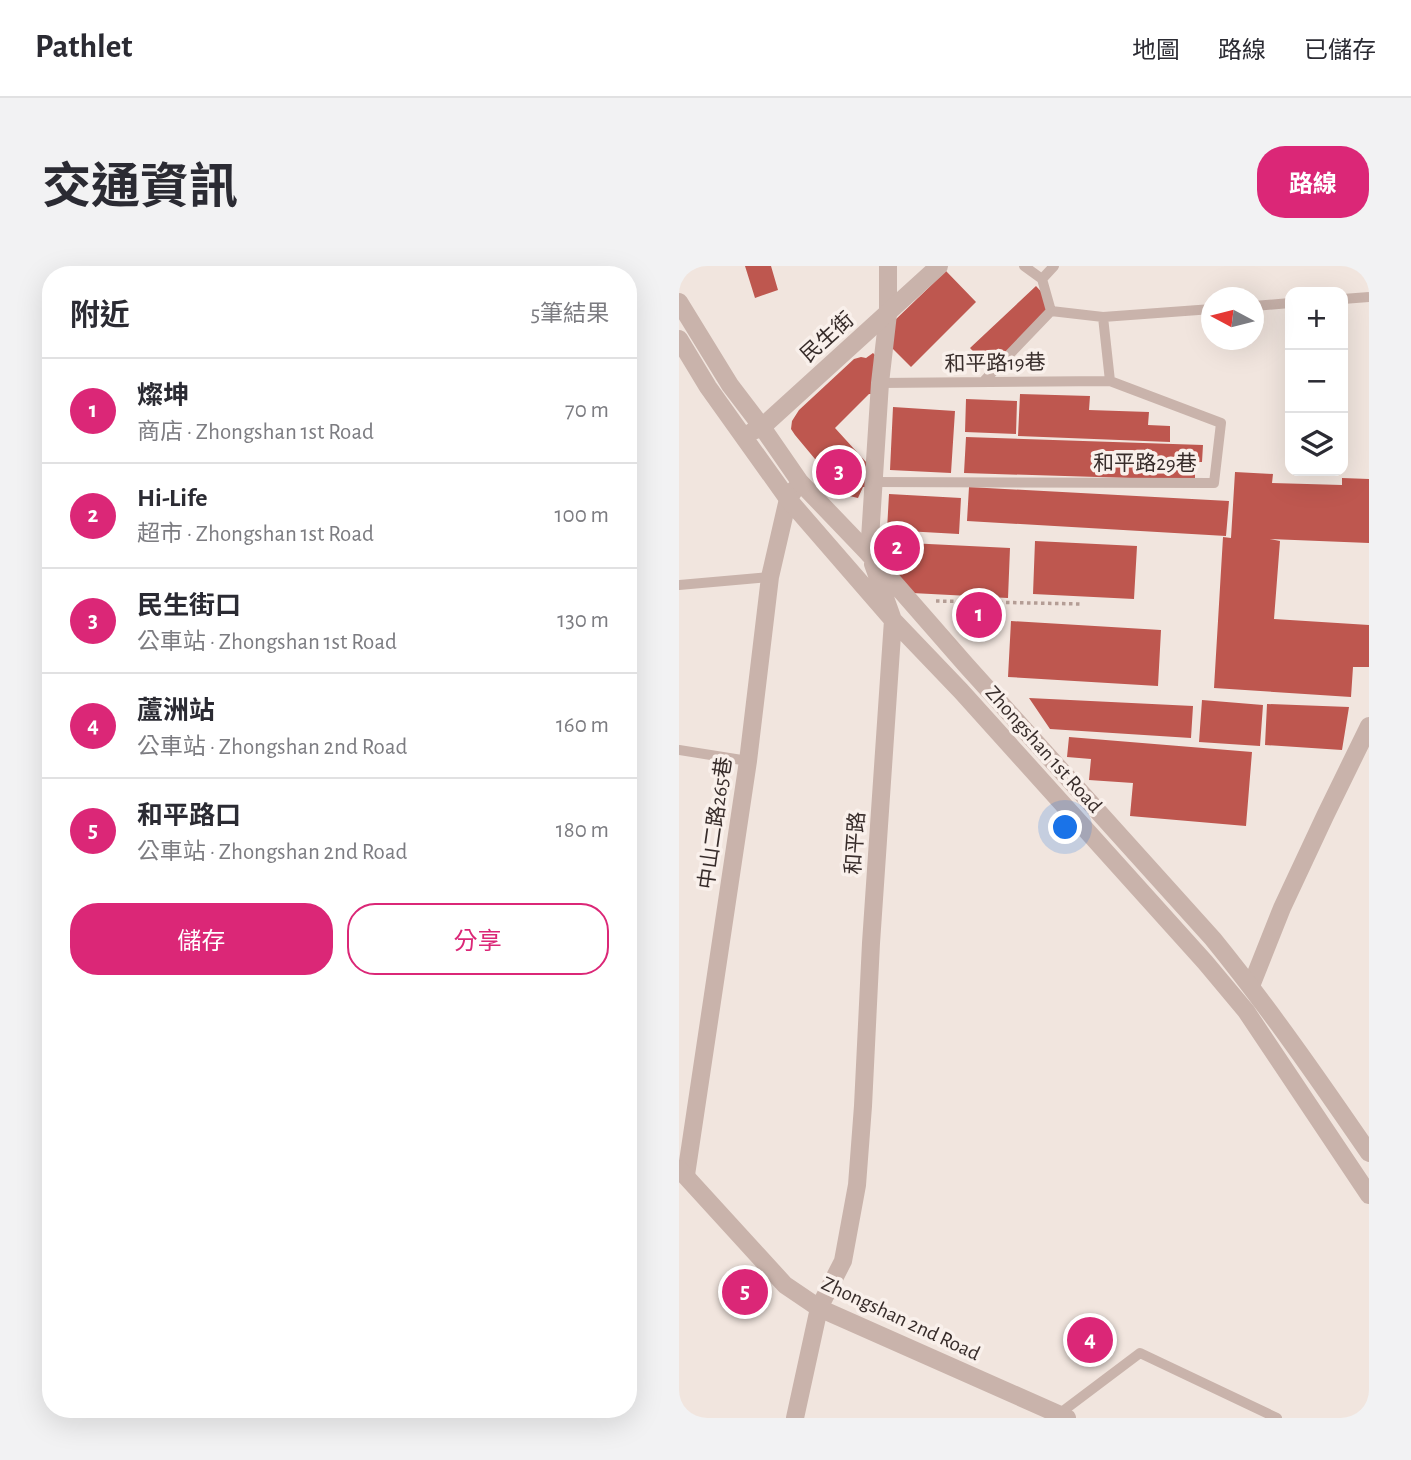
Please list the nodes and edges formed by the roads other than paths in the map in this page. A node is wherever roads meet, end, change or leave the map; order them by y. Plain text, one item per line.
1 (888, 266) edge
2 (939, 266) edge
3 (1024, 266) edge
4 (1054, 266) edge
5 (1042, 279) junction
6 (1369, 297) edge
7 (1348, 299) edge
8 (679, 302) edge
9 (1285, 303) edge
10 (1264, 305) edge
11 (1201, 310) edge
12 (1051, 311) junction
13 (888, 314) junction
14 (1103, 317) junction
15 (679, 339) edge
16 (1110, 381) junction
17 (983, 382) junction
18 (880, 383) junction
19 (762, 427) junction
20 (742, 435) junction
21 (800, 482) junction
22 (874, 482) junction
23 (788, 499) junction
24 (869, 554) junction
25 (770, 578) junction
26 (679, 586) edge
27 (893, 620) junction
28 (1369, 726) edge
29 (679, 750) edge
30 (748, 761) junction
31 (1251, 986) junction
32 (1369, 1153) edge
33 (682, 1172) edge
34 (1369, 1195) edge
35 (819, 1308) junction
36 (1061, 1417) edge
37 (795, 1418) edge
38 (1277, 1418) edge

1 - 13 street, 和平路
2 - 13 street, 民生街
3 - 5 lane
4 - 5 lane
5 - 12 lane
6 - 7 lane
8 - 19 street, Zhongshan 1st Road
9 - 10 lane
11 - 14 lane
12 - 14 lane
12 - 17 lane
13 - 18 street, 和平路
13 - 19 street, 民生街
14 - 16 lane
15 - 20 street, Zhongshan 1st Road
16 - 17 lane, 和平路19巷
16 - 22 lane, 和平路29巷
17 - 18 lane, 和平路19巷
18 - 22 street, 和平路
19 - 20 street, 民生街
19 - 21 street, Zhongshan 1st Road
20 - 23 street, Zhongshan 1st Road
21 - 23 street, 中山二路265巷
21 - 24 street, Zhongshan 1st Road
22 - 24 street, 和平路
23 - 25 street, 中山二路265巷
23 - 27 street, Zhongshan 1st Road
24 - 27 street, 和平路
24 - 31 street, Zhongshan 1st Road
25 - 26 lane
25 - 30 street, 中山二路265巷
27 - 34 street, Zhongshan 1st Road
27 - 35 street, 和平路
28 - 31 street
29 - 30 lane
30 - 33 street, 中山二路265巷
31 - 32 street, Zhongshan 1st Road
33 - 35 street, Zhongshan 2nd Road
35 - 36 street, Zhongshan 2nd Road
35 - 37 street, 和平路
36 - 38 lane

